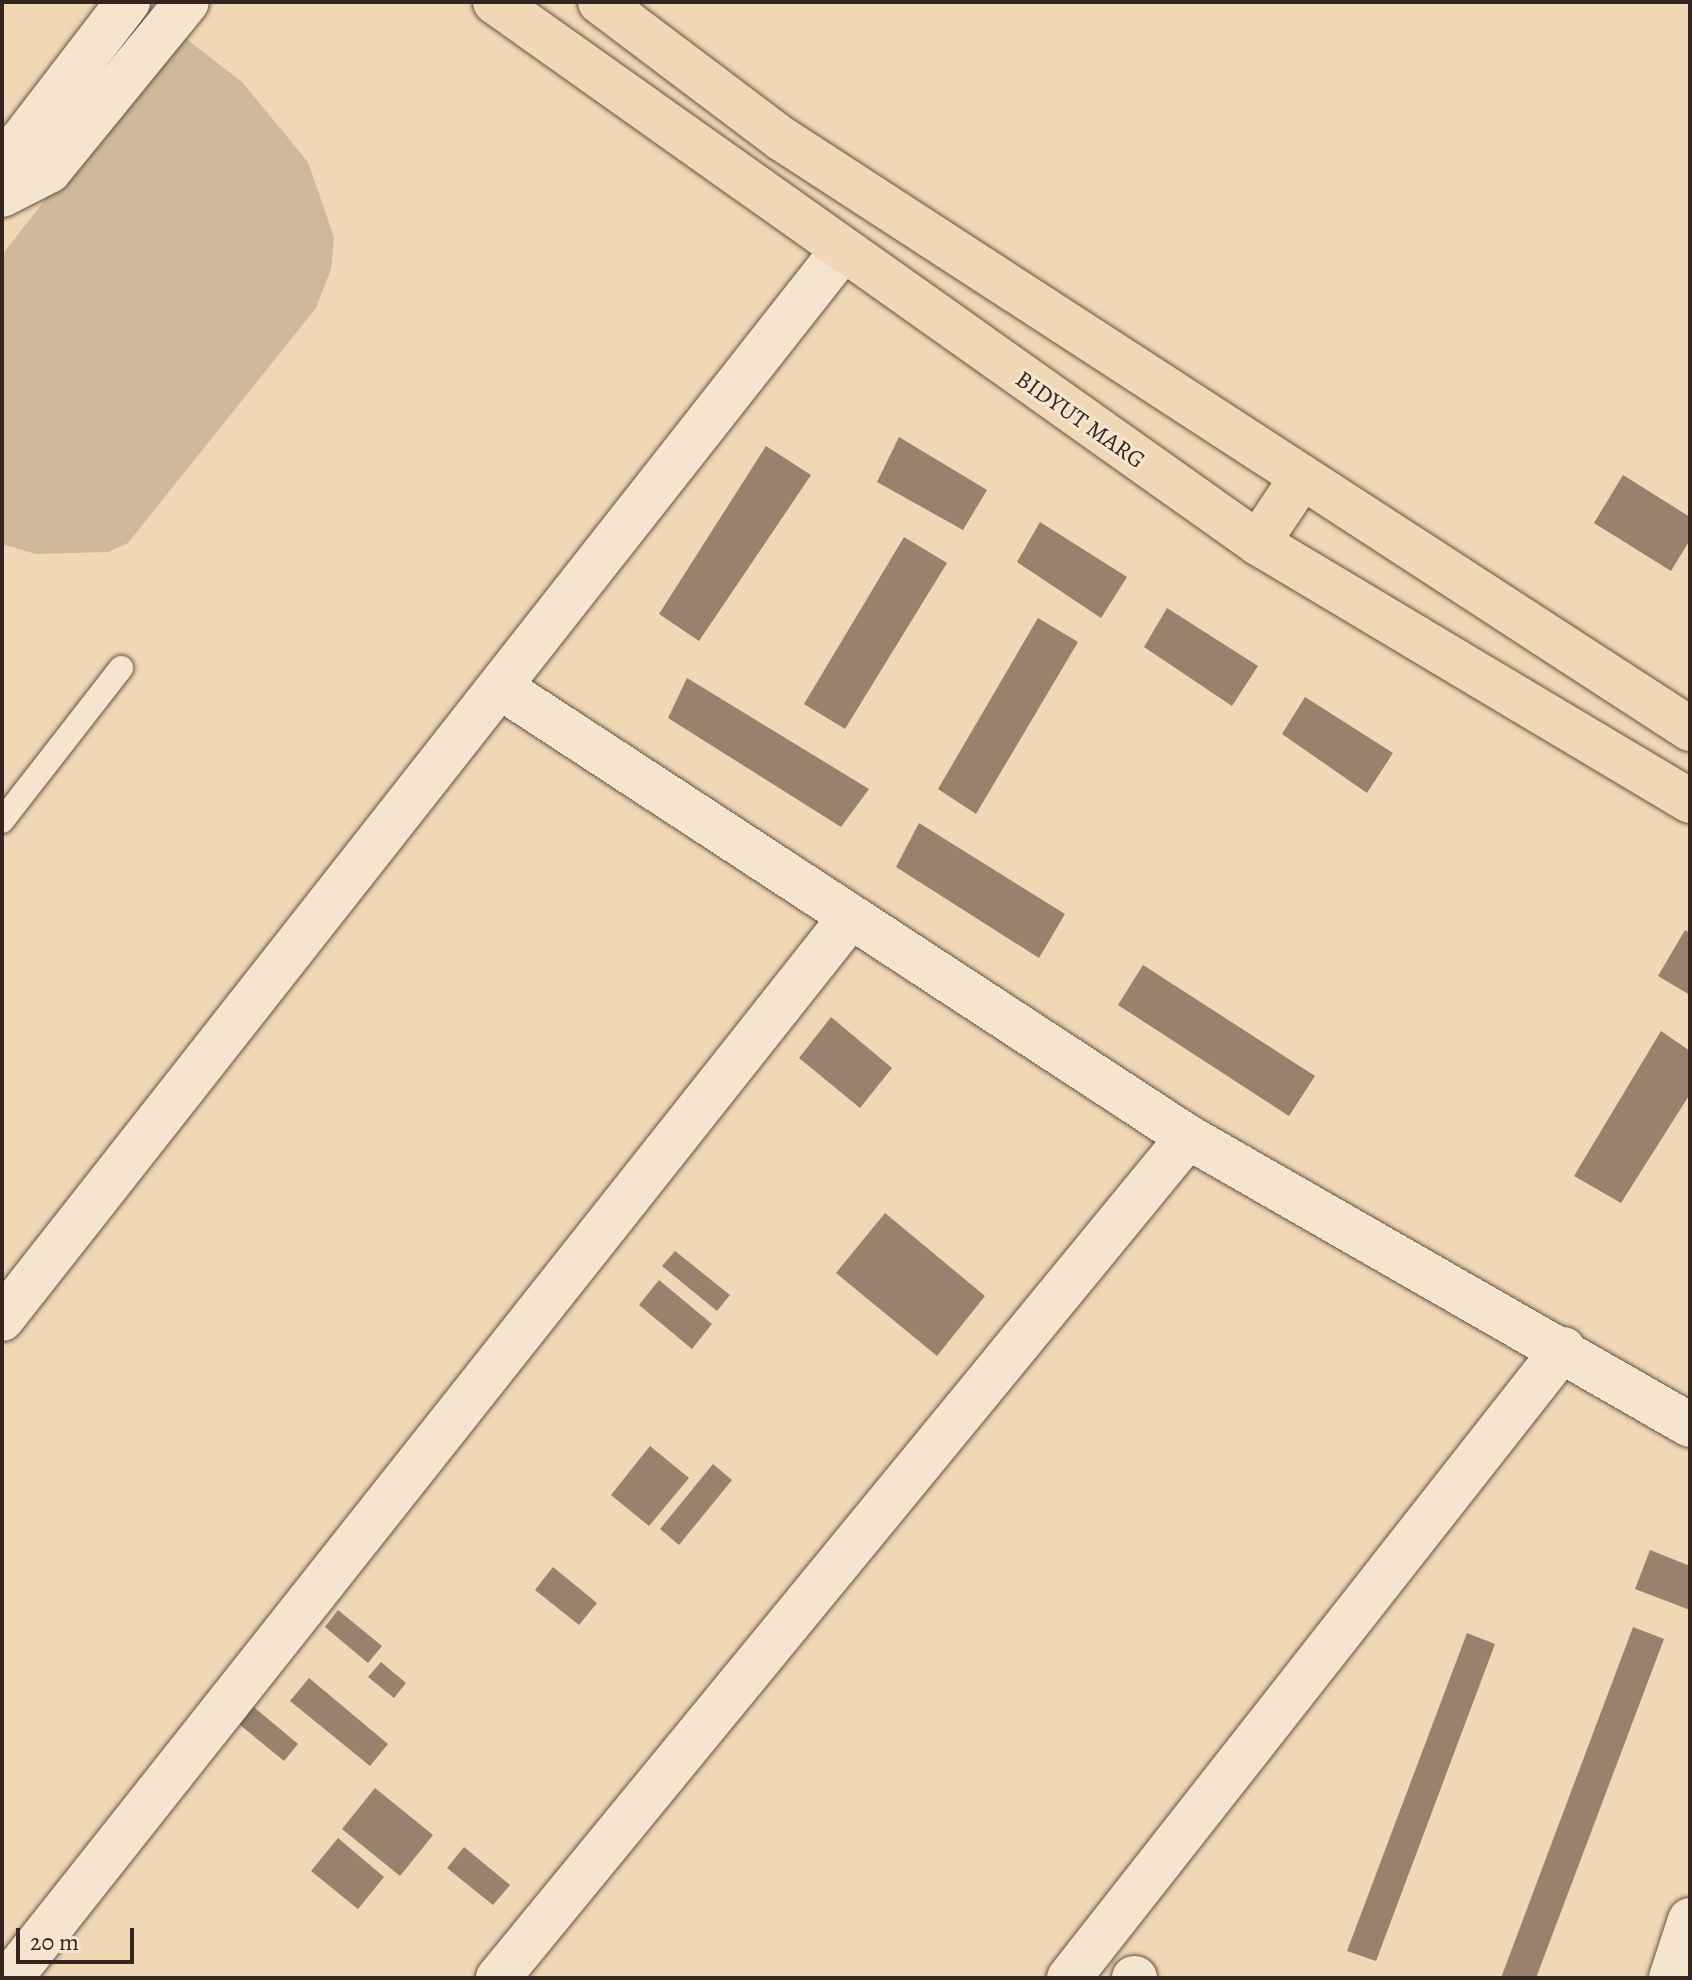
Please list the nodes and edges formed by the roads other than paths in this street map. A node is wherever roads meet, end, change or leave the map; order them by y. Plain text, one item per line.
1 (128, 2) edge
2 (187, 2) edge
3 (495, 2) edge
4 (600, 2) edge
5 (2, 187) edge
6 (2, 195) edge
7 (841, 252) junction
8 (1300, 480) junction
9 (1258, 543) junction
10 (121, 668) dead end
11 (503, 689) junction
12 (1690, 729) edge
13 (1690, 801) edge
14 (2, 821) edge
15 (848, 920) junction
16 (1188, 1137) junction
17 (2, 1319) edge
18 (1563, 1349) junction
19 (1689, 1423) edge
20 (1690, 1920) edge
21 (10, 1974) edge
22 (498, 1978) edge
23 (1069, 1978) edge
24 (1671, 1978) edge

1 - 5 street
2 - 6 street
3 - 7 main road, BIDYUT MARG
4 - 8 main road
7 - 9 main road, BIDYUT MARG
7 - 11 street
8 - 9 main road
8 - 12 main road
9 - 13 main road, BIDYUT MARG
10 - 14 lane
11 - 15 street
11 - 17 street
15 - 16 street
15 - 21 street
16 - 18 street
16 - 22 street
18 - 19 street
18 - 23 street
20 - 24 street

